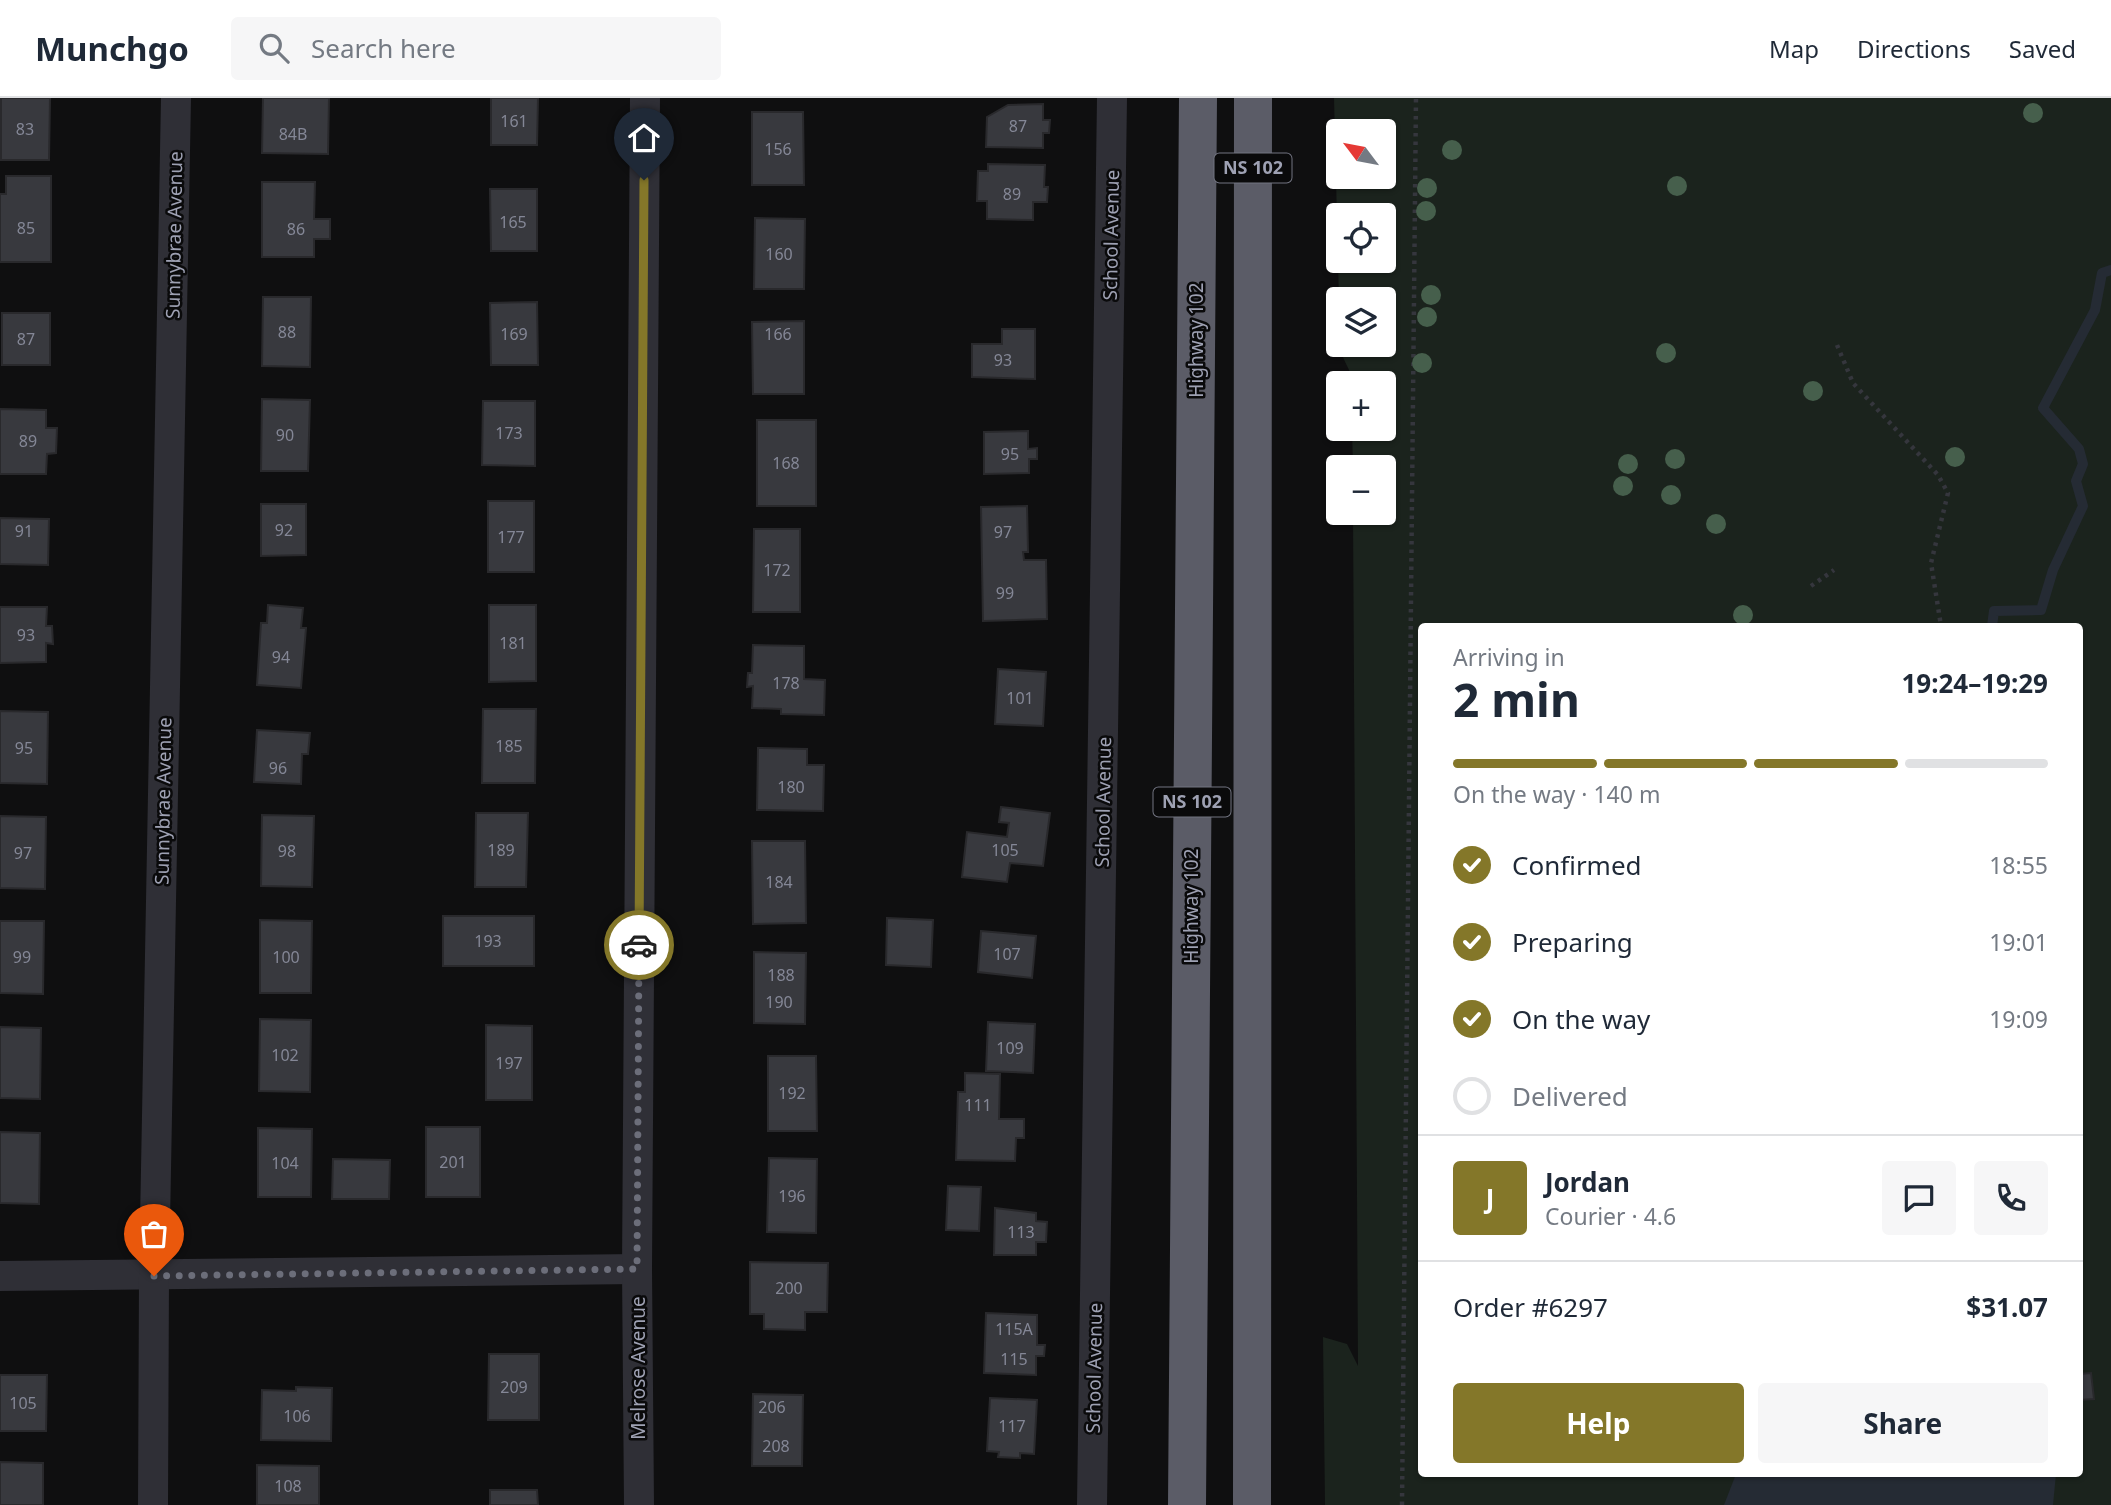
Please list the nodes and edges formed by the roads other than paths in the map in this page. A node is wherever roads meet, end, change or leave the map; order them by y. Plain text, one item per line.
1 (177, 98) edge
2 (645, 98) edge
3 (1112, 98) edge
4 (1198, 98) edge
5 (1253, 98) edge
6 (637, 1269) junction
7 (0, 1276) edge
8 (154, 1276) junction
9 (153, 1505) edge
10 (639, 1505) edge
11 (1092, 1505) edge
12 (1187, 1505) edge
13 (1252, 1505) edge

1 - 8 street, Sunnybrae Avenue
2 - 6 street, Melrose Avenue
3 - 11 street, School Avenue
4 - 12 highway, Highway 102 / NS 102
5 - 13 highway, NS 102
6 - 8 street
6 - 10 street, Melrose Avenue
7 - 8 street
8 - 9 street, Sunnybrae Avenue

